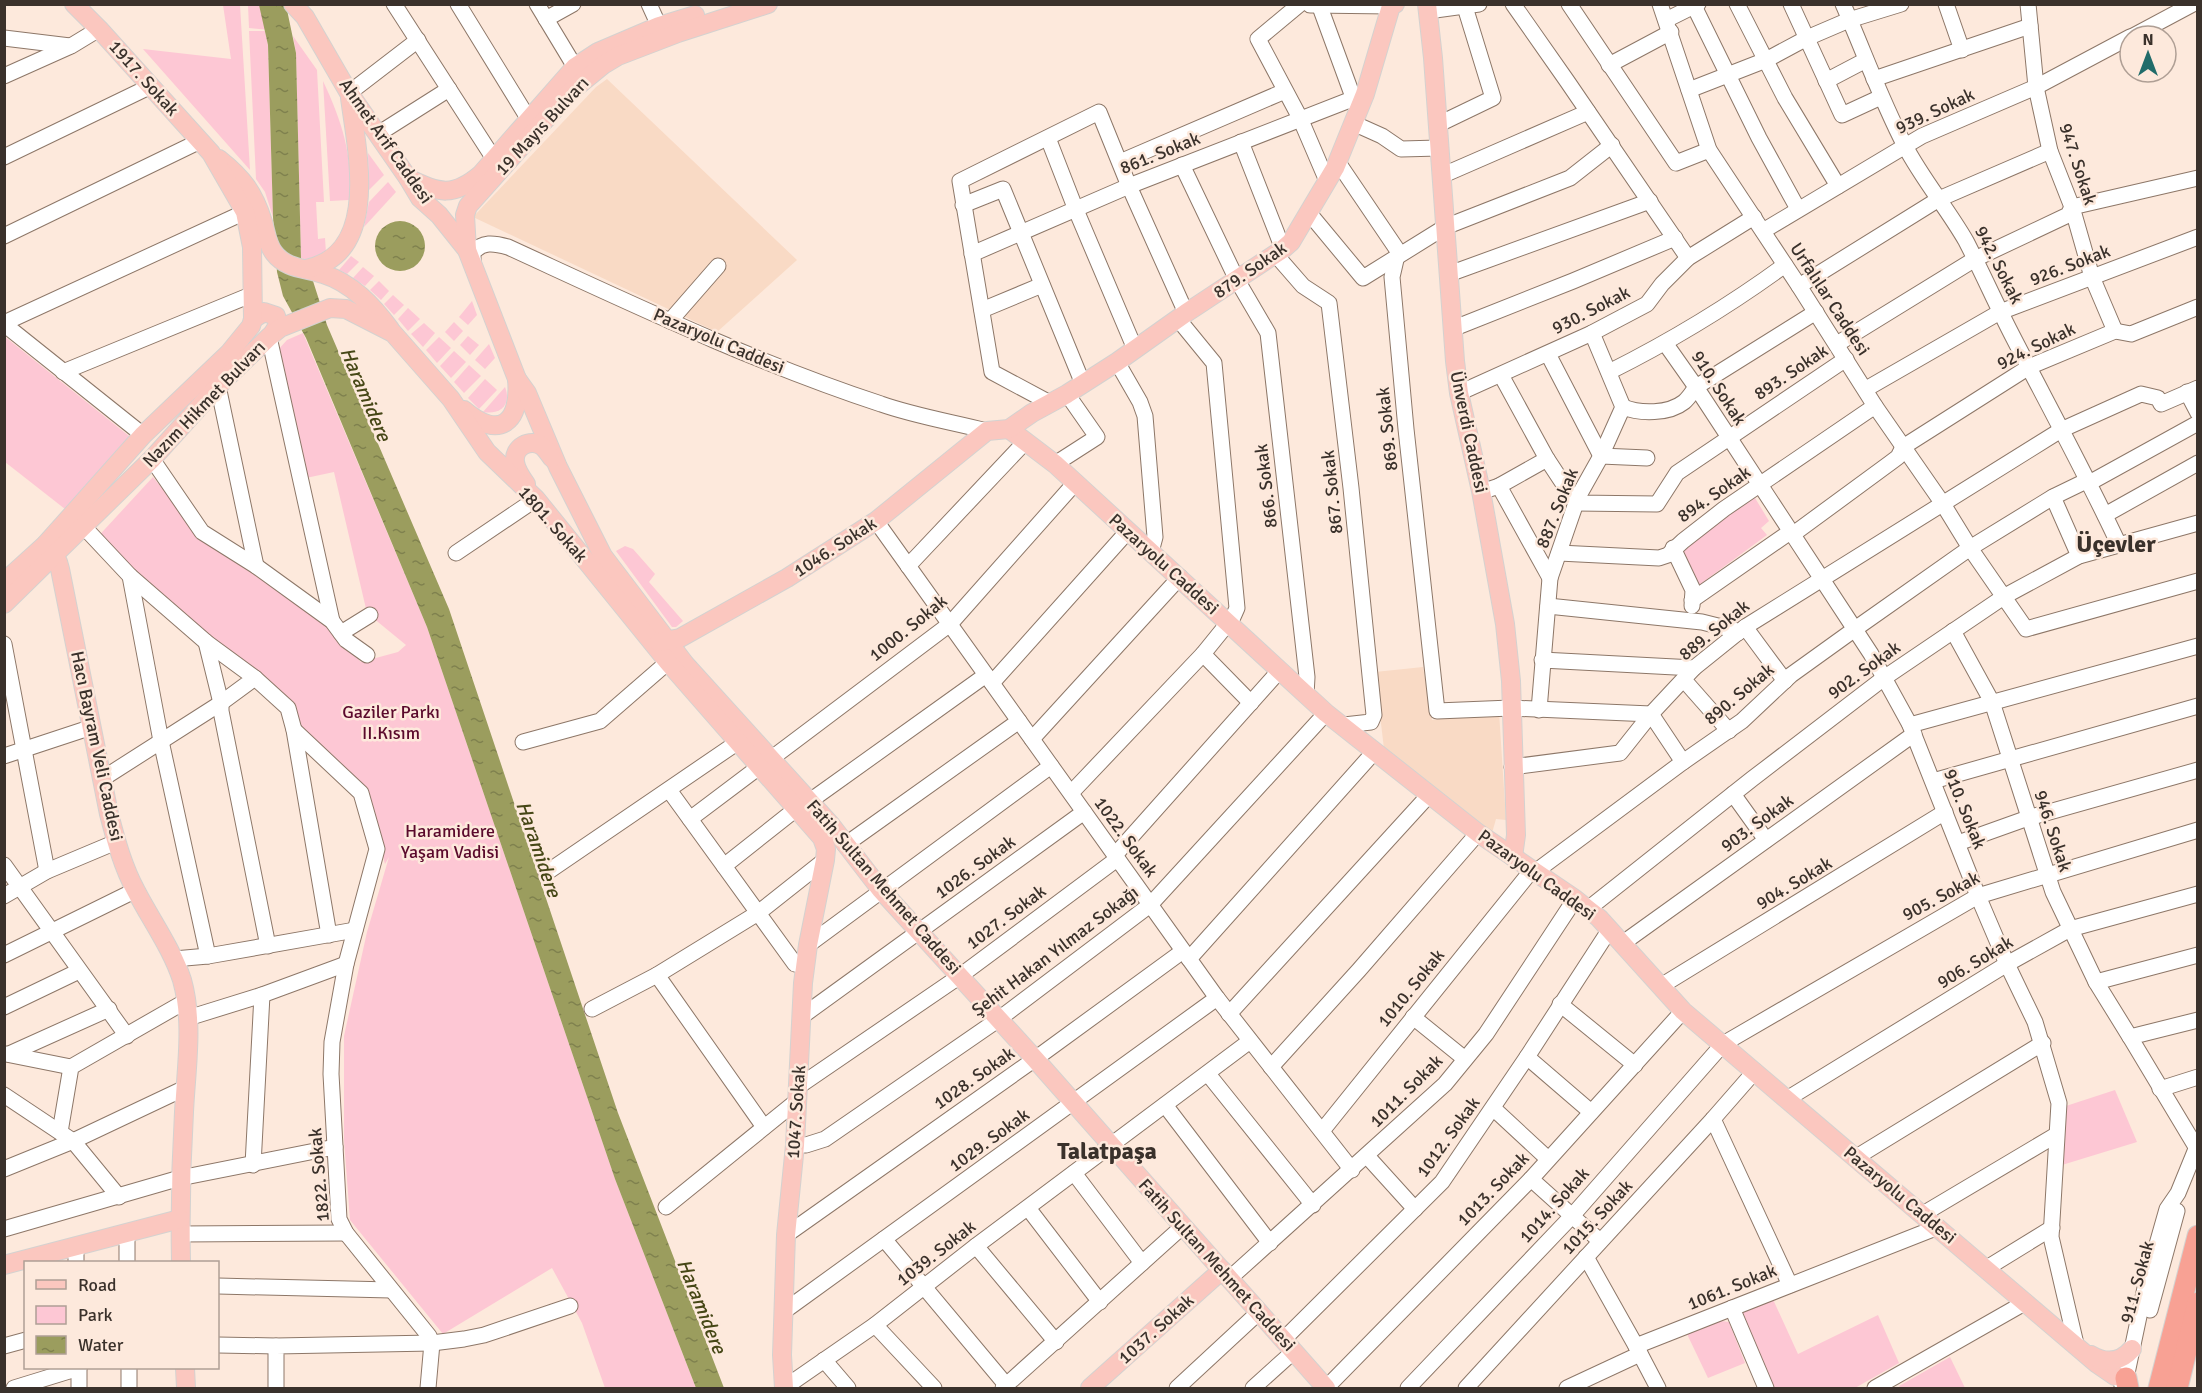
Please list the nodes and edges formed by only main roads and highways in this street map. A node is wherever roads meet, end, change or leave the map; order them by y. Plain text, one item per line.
1 (74, 4) edge
2 (293, 4) edge
3 (728, 4) edge
4 (768, 4) edge
5 (1393, 5) edge
6 (1428, 8) edge
7 (349, 93) junction
8 (206, 147) junction
9 (408, 178) junction
10 (470, 258) junction
11 (304, 270) junction
12 (253, 319) junction
13 (393, 333) junction
14 (271, 335) junction
15 (516, 379) junction
16 (451, 399) junction
17 (1009, 429) junction
18 (987, 431) joint
19 (558, 466) junction
20 (536, 499) junction
21 (50, 551) junction
22 (4, 582) edge
23 (4, 604) edge
24 (661, 648) junction
25 (766, 763) junction
26 (803, 805) junction
27 (822, 838) joint
28 (1513, 857) junction
29 (180, 1227) junction
30 (2198, 1236) edge
31 (76, 1255) edge
32 (28, 1261) edge
33 (181, 1261) edge
34 (24, 1262) edge
35 (4, 1264) edge
36 (1226, 1275) junction
37 (2198, 1303) edge
38 (2081, 1348) junction
39 (2132, 1349) road end
40 (185, 1369) edge
41 (2121, 1386) edge
42 (784, 1388) edge
43 (1326, 1388) edge
44 (186, 1389) edge
45 (1090, 1389) edge
46 (2159, 1389) edge
47 (2177, 1389) edge

1 - 8 main road, 1917. Sokak
2 - 7 main road, Ahmet Arif Caddesi
3 - 9 main road, 19 Mayıs Bulvarı
4 - 10 main road, 19 Mayıs Bulvarı
5 - 17 main road, 879. Sokak
6 - 28 main road, Ünverdi Caddesi
7 - 9 main road, Ahmet Arif Caddesi
7 - 11 main road
8 - 11 main road, 1917. Sokak
8 - 12 main road, 1917. Sokak
9 - 10 main road, Ahmet Arif Caddesi
10 - 15 main road, Ahmet Arif Caddesi
11 - 13 main road
12 - 14 main road
12 - 21 main road, Nazım Hikmet Bulvarı
13 - 14 main road, Nazım Hikmet Bulvarı
13 - 16 main road, Nazım Hikmet Bulvarı
14 - 21 main road, Nazım Hikmet Bulvarı
15 - 16 main road
15 - 19 main road, Fatih Sultan Mehmet Caddesi
16 - 20 main road, 1801. Sokak
17 - 18 main road, 879. Sokak
17 - 28 main road, Pazaryolu Caddesi
18 - 24 main road, 1046. Sokak
19 - 20 main road
19 - 24 main road, Fatih Sultan Mehmet Caddesi
20 - 24 main road, 1801. Sokak
21 - 22 main road, Nazım Hikmet Bulvarı
21 - 23 main road, Nazım Hikmet Bulvarı
21 - 29 main road, Hacı Bayram Veli Caddesi
24 - 25 main road, Fatih Sultan Mehmet Caddesi
24 - 25 main road, Fatih Sultan Mehmet Caddesi
25 - 26 main road, Fatih Sultan Mehmet Caddesi
26 - 27 main road, Fatih Sultan Mehmet Caddesi
26 - 36 main road, Fatih Sultan Mehmet Caddesi
27 - 42 main road, 1047. Sokak
28 - 38 main road, Pazaryolu Caddesi
29 - 31 main road
29 - 33 main road, Hacı Bayram Veli Caddesi
30 - 46 highway
31 - 32 main road
34 - 35 main road
36 - 43 main road, Fatih Sultan Mehmet Caddesi
36 - 45 main road, 1037. Sokak
37 - 47 highway
38 - 39 main road
38 - 41 main road, Pazaryolu Caddesi
40 - 44 main road

